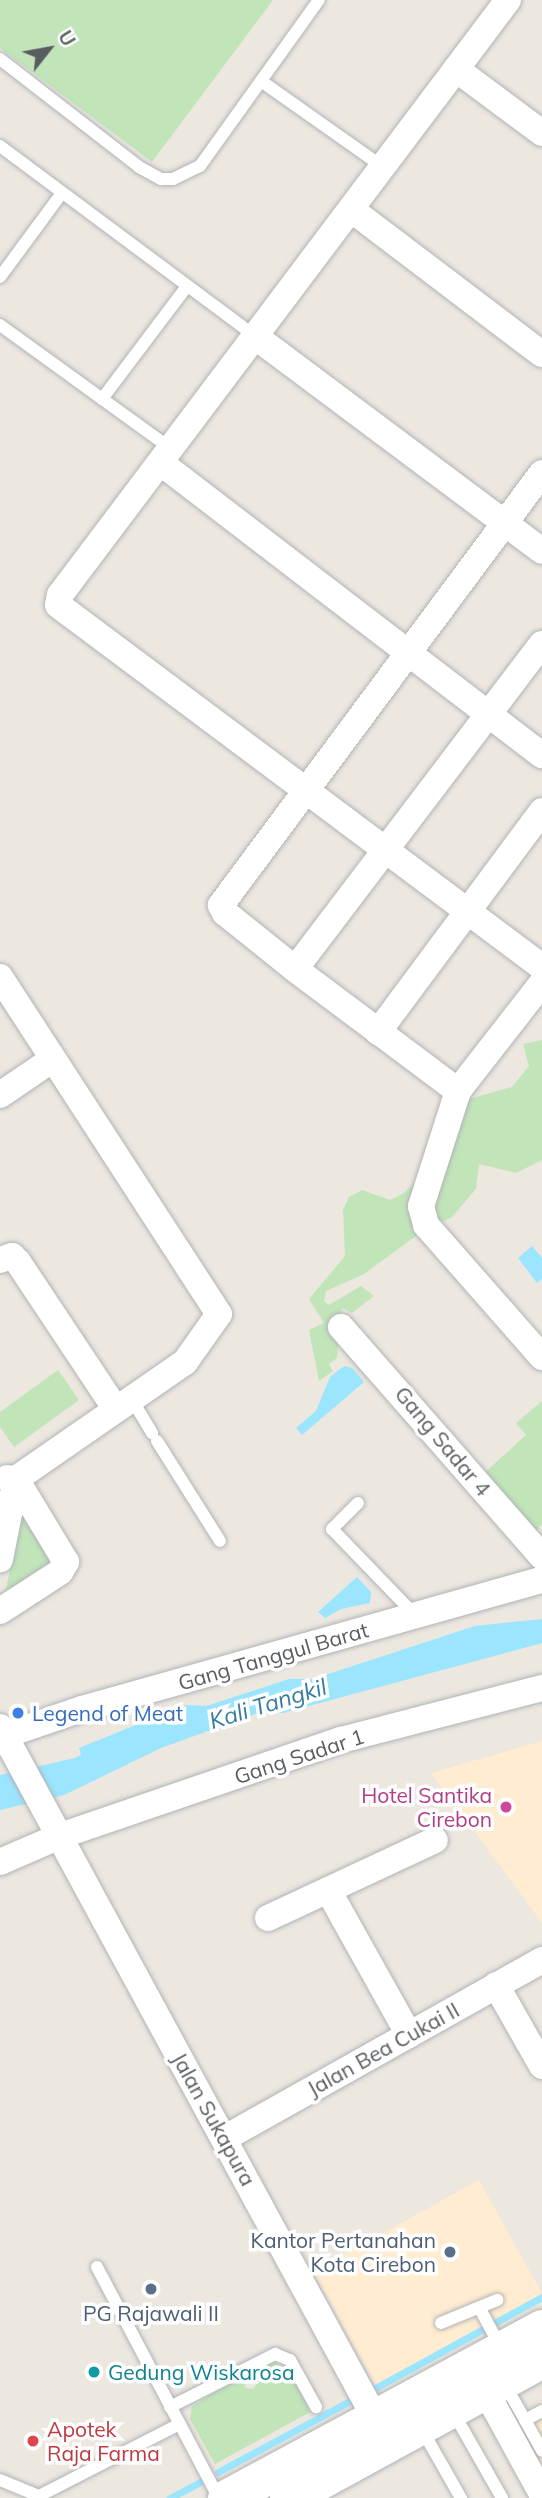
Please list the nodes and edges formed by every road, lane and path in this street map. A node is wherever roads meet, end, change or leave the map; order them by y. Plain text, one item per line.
1 (319, 0) edge
2 (508, 0) edge
3 (0, 59) edge
4 (456, 69) junction
5 (261, 80) junction
6 (542, 133) edge
7 (0, 146) edge
8 (383, 167) junction
9 (62, 193) junction
10 (352, 210) junction
11 (0, 277) edge
12 (187, 286) junction
13 (0, 324) edge
14 (256, 337) junction
15 (542, 354) edge
16 (102, 399) junction
17 (166, 456) junction
18 (542, 474) edge
19 (503, 521) junction
20 (542, 551) edge
21 (542, 644) edge
22 (408, 650) junction
23 (489, 714) junction
24 (542, 755) edge
25 (306, 788) junction
26 (542, 811) edge
27 (387, 849) junction
28 (467, 909) junction
29 (542, 967) edge
30 (295, 970) junction
31 (0, 977) edge
32 (542, 983) edge
33 (378, 1032) junction
34 (50, 1060) junction
35 (458, 1091) junction
36 (0, 1095) edge
37 (0, 1260) edge
38 (341, 1327) dead end
39 (542, 1357) edge
40 (123, 1403) junction
41 (8, 1476) edge
42 (358, 1503) dead end
43 (220, 1541) dead end
44 (542, 1557) edge
45 (0, 1559) edge
46 (542, 1580) edge
47 (0, 1611) edge
48 (416, 1615) junction
49 (542, 1688) edge
50 (2, 1733) edge
51 (56, 1828) junction
52 (435, 1840) dead end
53 (0, 1862) edge
54 (328, 1890) junction
55 (268, 1919) dead end
56 (542, 1960) edge
57 (496, 1985) junction
58 (409, 2035) junction
59 (542, 2066) edge
60 (225, 2138) junction
61 (97, 2267) dead end
62 (497, 2300) dead end
63 (480, 2309) junction
64 (441, 2323) dead end
65 (542, 2328) edge
66 (542, 2359) edge
67 (497, 2374) junction
68 (170, 2407) junction
69 (316, 2407) dead end
70 (451, 2409) junction
71 (542, 2411) edge
72 (375, 2418) junction
73 (525, 2420) junction
74 (180, 2424) junction
75 (419, 2426) junction
76 (542, 2451) edge
77 (0, 2480) edge
78 (542, 2494) edge
79 (40, 2497) edge
80 (219, 2498) edge
81 (226, 2498) edge
82 (288, 2498) edge
83 (461, 2498) edge
84 (502, 2498) edge

1 - 5 lane
2 - 4 street
3 - 5 lane
4 - 6 street
4 - 8 street
5 - 8 lane
7 - 9 lane
8 - 10 street
9 - 11 lane
9 - 12 lane
10 - 14 street
10 - 15 street
12 - 14 lane
12 - 16 lane
13 - 16 lane
14 - 17 street
14 - 19 street
16 - 17 lane
17 - 22 street
17 - 25 street
18 - 19 street
19 - 20 street
19 - 22 street
21 - 23 street
22 - 23 street
22 - 25 street
23 - 24 street
23 - 27 street
25 - 27 street
25 - 30 street
26 - 28 street
27 - 28 street
27 - 30 street
28 - 29 street
28 - 33 street
30 - 33 street
31 - 34 street
32 - 35 street
33 - 35 street
34 - 36 street
34 - 40 street
35 - 39 street
37 - 40 street
38 - 44 street, Gang Sadar 4
40 - 41 street
40 - 43 lane
41 - 45 street
41 - 47 street
42 - 48 lane
46 - 48 street, Gang Tanggul Barat
48 - 50 street, Gang Tanggul Barat
49 - 51 street, Gang Sadar 1
50 - 51 street, Jalan Sukapura
51 - 53 street, Gang Sadar 1
51 - 60 street, Jalan Sukapura
52 - 54 street
54 - 55 street
54 - 58 street
56 - 57 street, Jalan Bea Cukai II
57 - 58 street, Jalan Bea Cukai II
57 - 59 street
58 - 60 street, Jalan Bea Cukai II
60 - 72 street, Jalan Sukapura
61 - 68 lane
62 - 63 lane
63 - 64 lane
63 - 67 lane
65 - 67 main road
66 - 67 main road
67 - 70 main road
67 - 72 main road
67 - 73 lane
67 - 78 street
68 - 69 lane
68 - 74 lane
70 - 75 main road
70 - 84 lane
71 - 73 lane
72 - 81 main road
73 - 76 lane
74 - 79 lane
74 - 80 lane
75 - 82 main road
75 - 83 lane
77 - 79 lane

